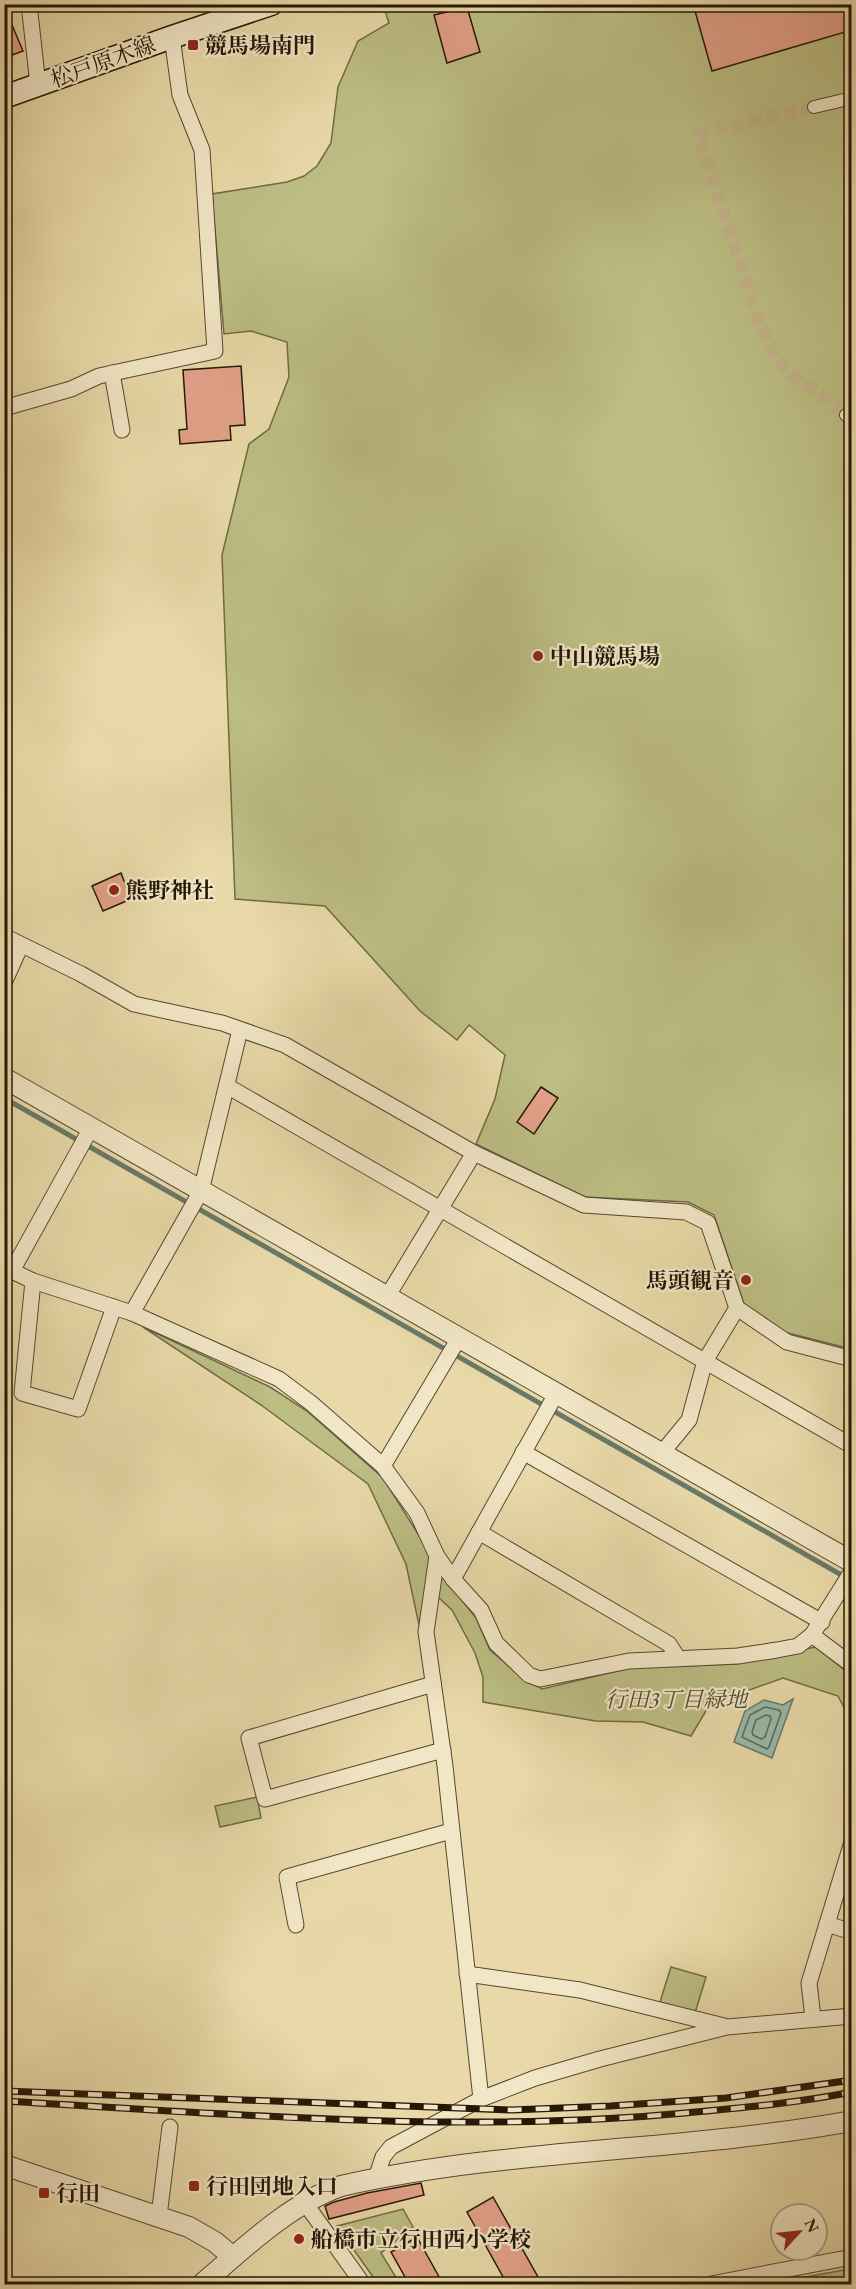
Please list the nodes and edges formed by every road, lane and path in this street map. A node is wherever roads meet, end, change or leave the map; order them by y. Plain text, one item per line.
1 (29, 4) edge
2 (271, 4) edge
3 (172, 37) junction
4 (39, 85) junction
5 (4, 97) edge
6 (852, 98) edge
7 (814, 107) tunnel mouth
8 (112, 373) junction
9 (4, 408) edge
10 (122, 430) dead end
11 (4, 936) edge
12 (21, 945) junction
13 (4, 983) edge
14 (240, 1030) junction
15 (4, 1078) edge
16 (227, 1086) junction
17 (91, 1128) junction
18 (474, 1153) junction
19 (201, 1191) junction
20 (440, 1209) junction
21 (8, 1271) edge
22 (33, 1281) junction
23 (387, 1297) junction
24 (114, 1307) junction
25 (737, 1308) junction
26 (132, 1313) junction
27 (459, 1338) junction
28 (852, 1359) edge
29 (705, 1361) junction
30 (556, 1394) junction
31 (852, 1446) edge
32 (523, 1452) junction
33 (661, 1454) junction
34 (383, 1466) junction
35 (479, 1532) junction
36 (437, 1556) junction
37 (852, 1562) edge
38 (852, 1571) edge
39 (453, 1579) junction
40 (822, 1622) junction
41 (812, 1635) junction
42 (678, 1658) junction
43 (852, 1665) edge
44 (433, 1684) junction
45 (443, 1750) junction
46 (451, 1831) junction
47 (852, 1842) edge
48 (827, 1924) junction
49 (296, 1926) dead end
50 (852, 1932) edge
51 (467, 1974) junction
52 (852, 2016) edge
53 (813, 2018) junction
54 (727, 2027) junction
55 (481, 2099) junction
56 (852, 2121) edge
57 (170, 2127) dead end
58 (4, 2165) edge
59 (376, 2178) junction
60 (305, 2203) junction
61 (159, 2216) junction
62 (233, 2257) junction
63 (852, 2257) edge
64 (202, 2284) edge
65 (363, 2284) edge
66 (711, 2284) edge

1 - 4 street
2 - 3 main road, 松戸原木線
3 - 4 main road, 松戸原木線
3 - 8 street
4 - 5 main road, 松戸原木線
6 - 7 street
8 - 9 street
8 - 10 street
11 - 12 street
12 - 13 street
12 - 14 street
14 - 16 street
14 - 18 street
15 - 17 street
16 - 19 street
16 - 20 street
17 - 19 street
17 - 21 street
18 - 20 street
18 - 25 street
19 - 23 street
19 - 26 street
20 - 23 street
20 - 29 street
21 - 22 street
22 - 24 street
22 - 24 street
23 - 27 street
24 - 26 street
25 - 28 street
25 - 29 street
26 - 34 street
27 - 30 street
27 - 34 street
29 - 31 street
29 - 33 street
30 - 32 street
30 - 33 street
32 - 35 street
32 - 40 street
33 - 37 street
34 - 36 street
35 - 39 street
35 - 42 street
36 - 39 street
36 - 44 street
38 - 40 street
39 - 42 street
40 - 41 street
41 - 42 street
41 - 43 street
44 - 45 street
44 - 45 street
45 - 46 street
46 - 49 street
46 - 51 street
47 - 48 street
48 - 50 street
48 - 53 street
51 - 54 street
51 - 55 street
52 - 53 street
53 - 54 street
54 - 55 street
55 - 59 street
56 - 59 street
57 - 61 street
58 - 61 street
59 - 60 street
60 - 62 street
60 - 65 street
61 - 62 street
62 - 64 street
63 - 66 street

